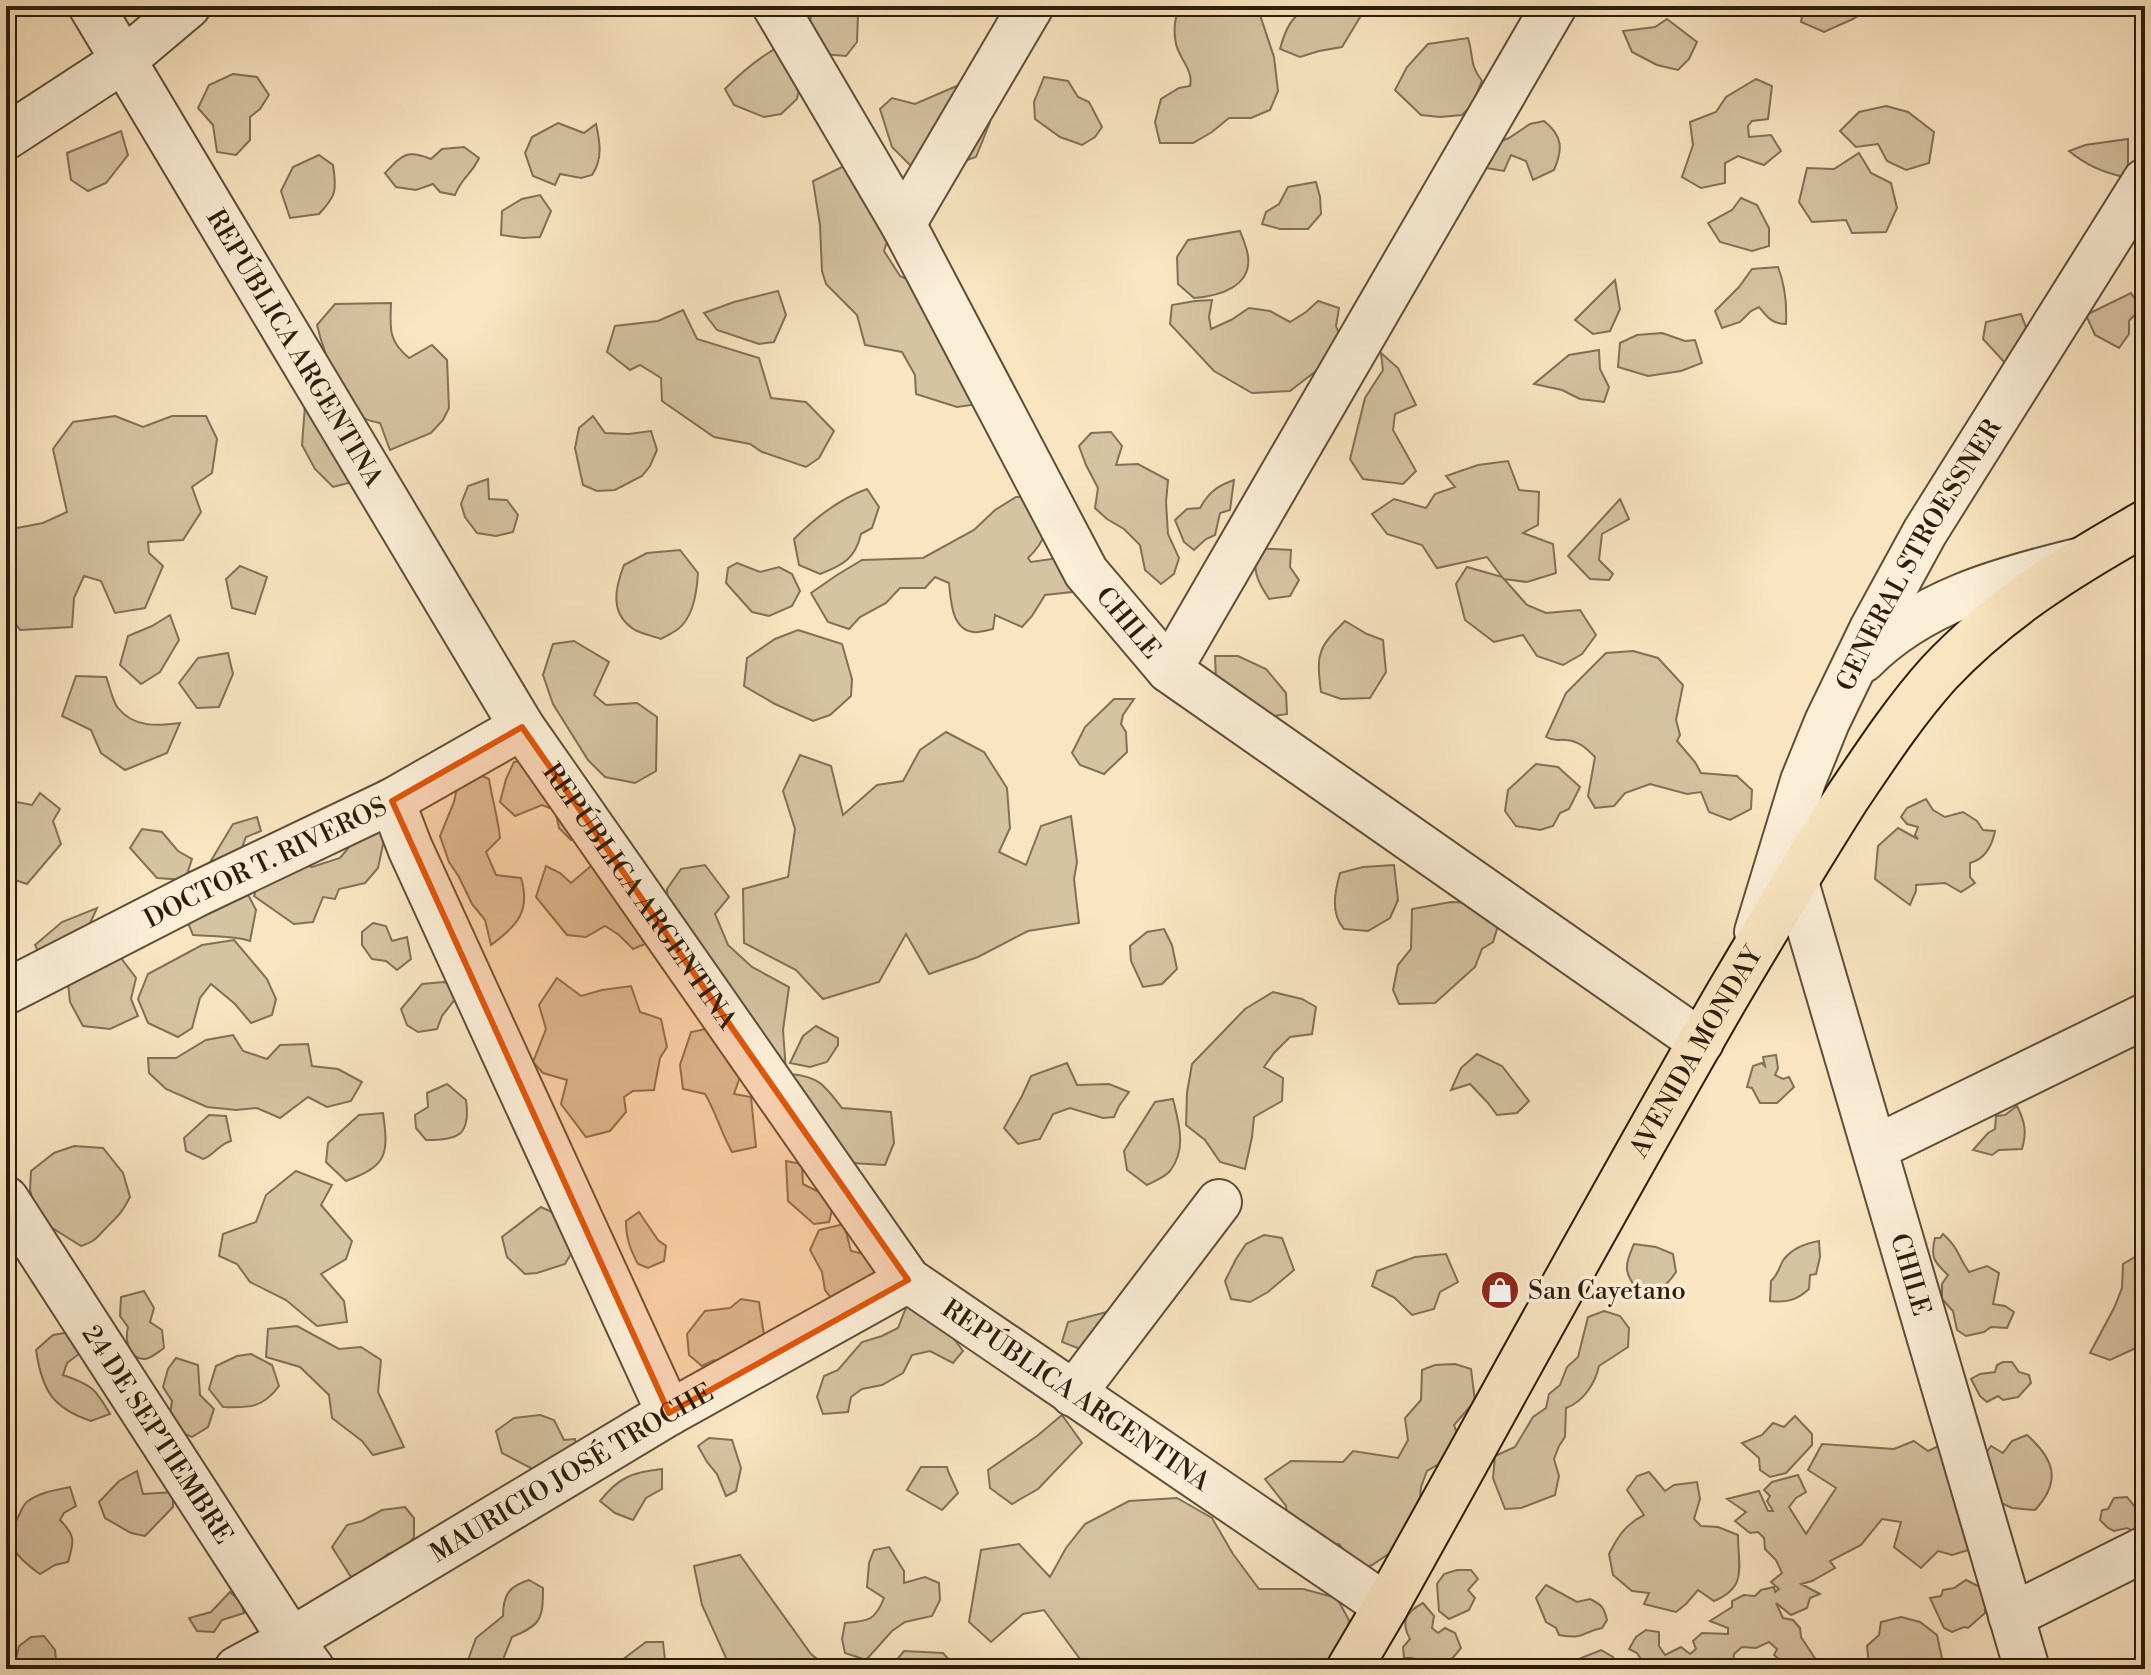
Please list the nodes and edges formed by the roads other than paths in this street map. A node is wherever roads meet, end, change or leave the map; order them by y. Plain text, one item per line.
1 (91, 6) edge
2 (188, 6) edge
3 (775, 6) edge
4 (1031, 6) edge
5 (1554, 6) edge
6 (124, 60) junction
7 (6, 137) edge
8 (2145, 181) edge
9 (903, 224) junction
10 (2145, 523) edge
11 (2079, 561) junction
12 (1169, 670) junction
13 (1851, 672) junction
14 (522, 727) junction
15 (392, 801) junction
16 (1795, 879) junction
17 (1750, 957) junction
18 (6, 992) edge
19 (2145, 1016) edge
20 (1701, 1042) junction
21 (1875, 1148) junction
22 (6, 1199) edge
23 (1219, 1202) dead end
24 (908, 1280) junction
25 (1073, 1394) junction
26 (669, 1413) junction
27 (2145, 1549) edge
28 (1386, 1606) junction
29 (2011, 1616) junction
30 (302, 1655) edge
31 (237, 1669) edge
32 (1349, 1669) edge
33 (2027, 1669) edge

1 - 6 street, REPÚBLICA ARGENTINA
2 - 6 street
3 - 9 street, CHILE
4 - 9 street
5 - 12 street
6 - 7 street
6 - 14 street, REPÚBLICA ARGENTINA
8 - 13 street, GENERAL STROESSNER
9 - 12 street, CHILE
10 - 11 main road, AVENIDA MONDAY
11 - 13 street
11 - 16 main road, AVENIDA MONDAY
12 - 20 street, CHILE
13 - 17 street, GENERAL STROESSNER
14 - 15 street, DOCTOR T. RIVEROS
14 - 24 street, REPÚBLICA ARGENTINA
15 - 18 street, DOCTOR T. RIVEROS
15 - 26 street
16 - 17 main road, AVENIDA MONDAY
16 - 21 street, CHILE
17 - 20 main road, AVENIDA MONDAY
19 - 21 street
20 - 28 main road, AVENIDA MONDAY
21 - 29 street, CHILE
22 - 30 street, 24 DE SEPTIEMBRE
23 - 25 street
24 - 25 street, REPÚBLICA ARGENTINA
24 - 26 street, MAURICIO JOSÉ TROCHE
25 - 28 street, REPÚBLICA ARGENTINA
26 - 30 street, MAURICIO JOSÉ TROCHE
27 - 29 street
28 - 32 main road, AVENIDA MONDAY
29 - 33 street, CHILE
30 - 31 street, MAURICIO JOSÉ TROCHE

